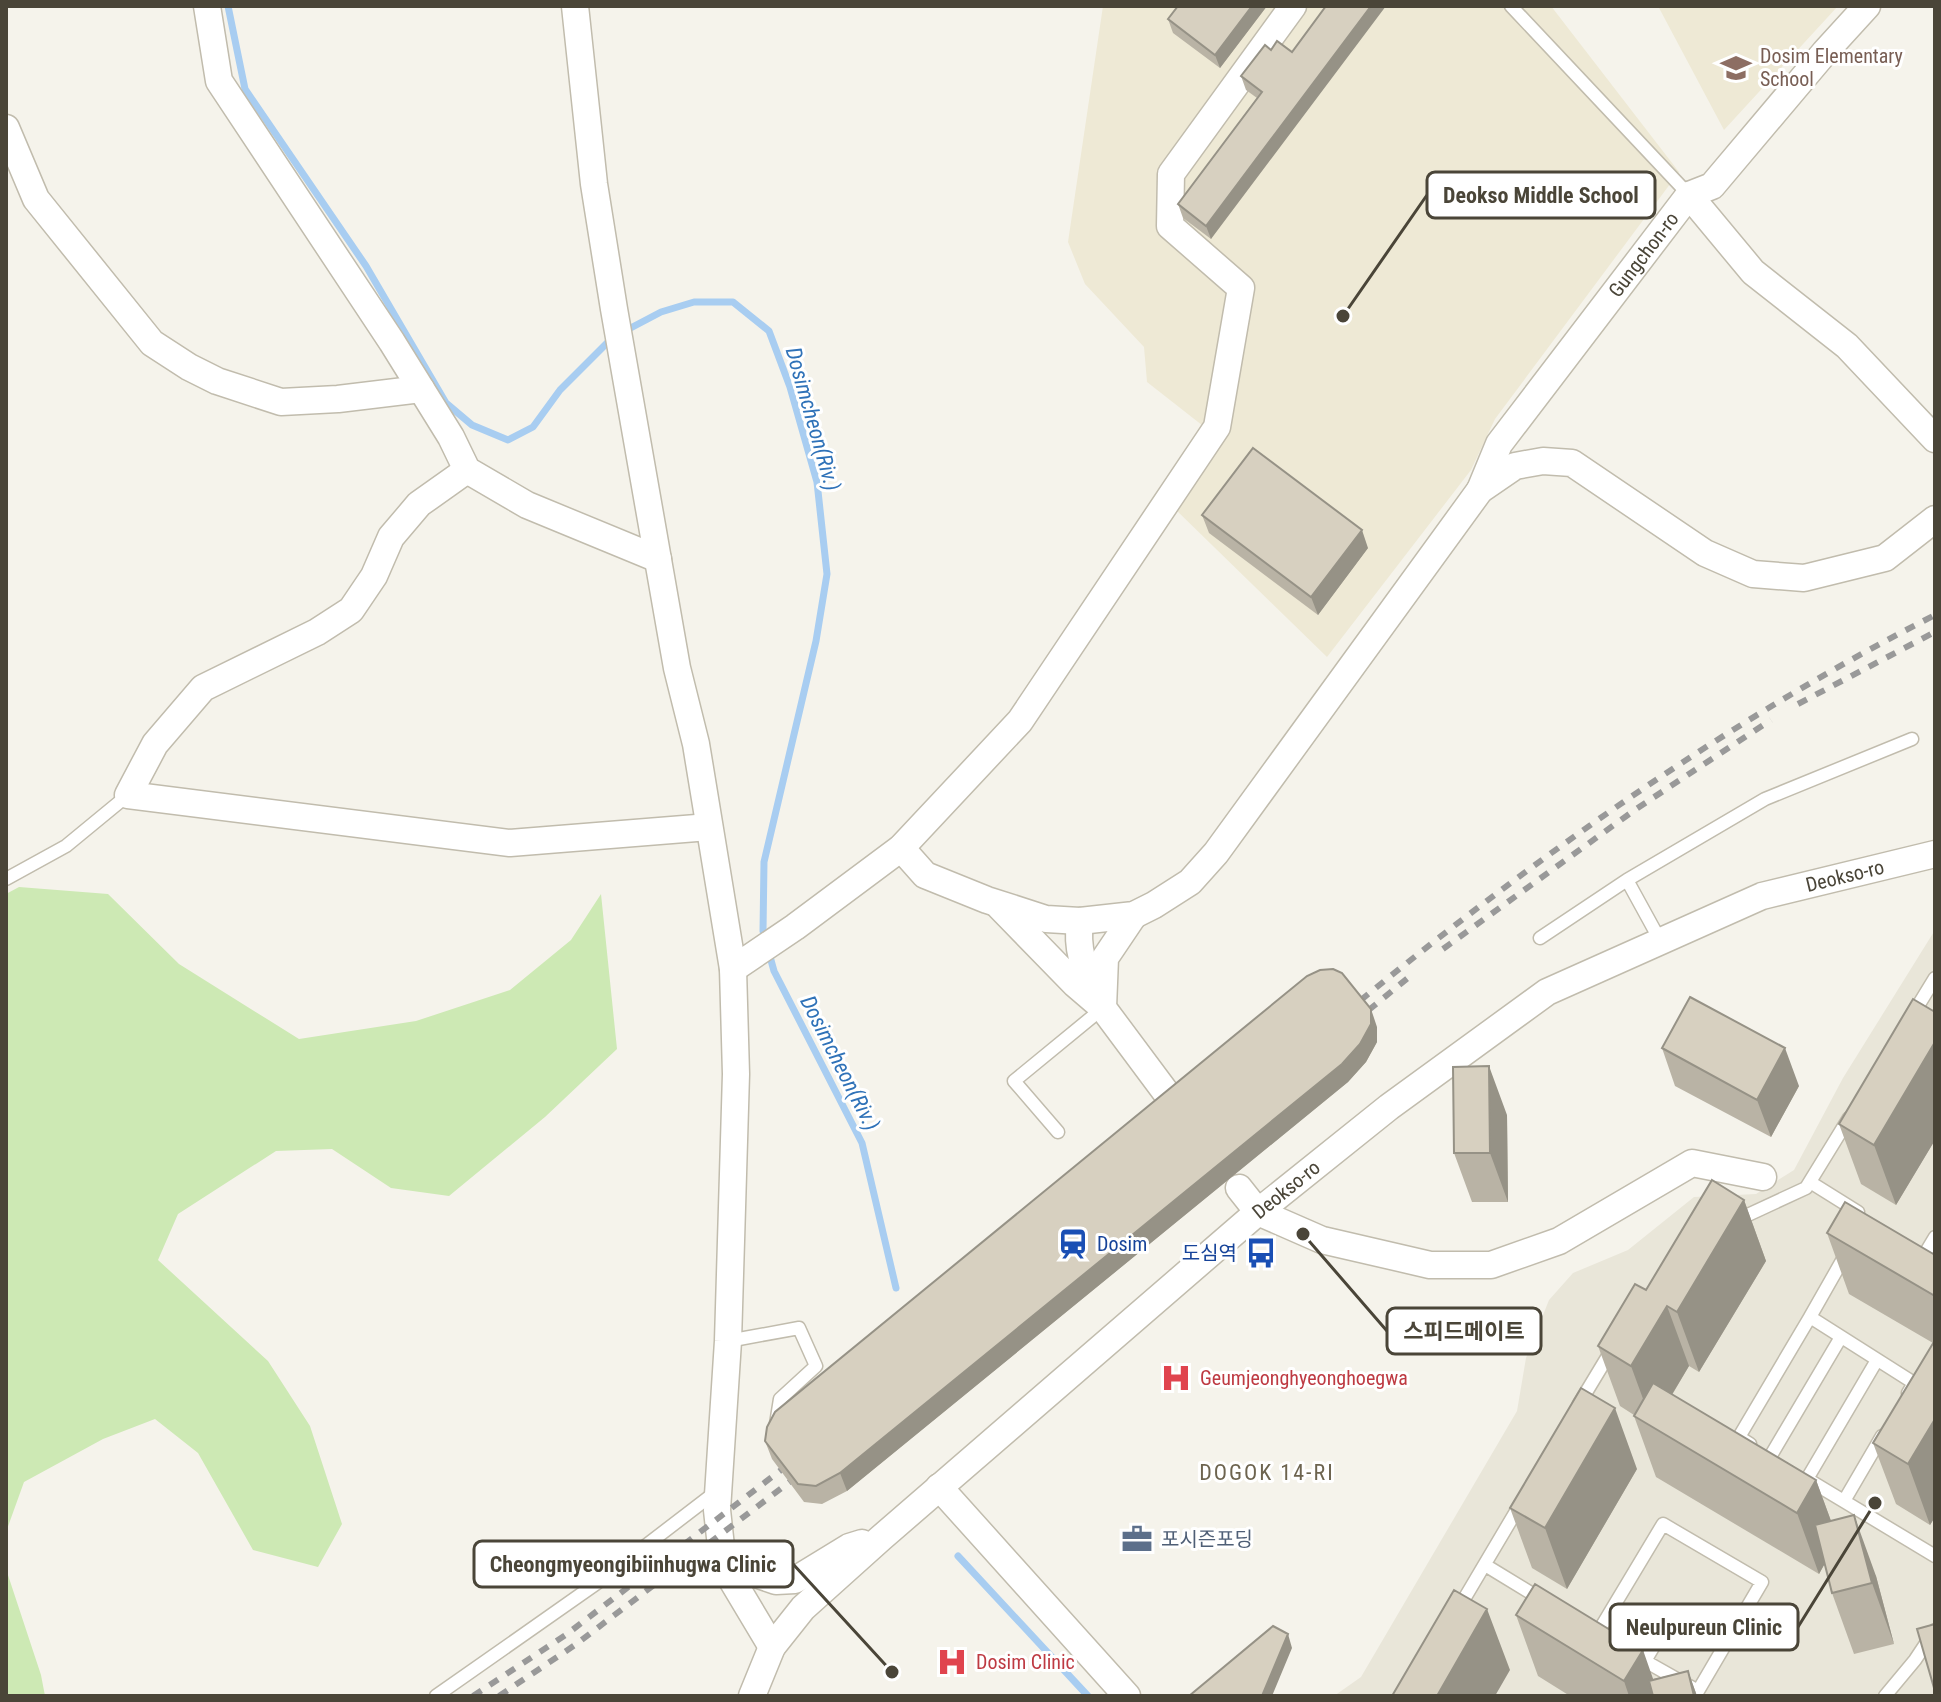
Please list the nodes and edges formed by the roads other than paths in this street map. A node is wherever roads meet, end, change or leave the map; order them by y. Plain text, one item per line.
1 (207, 6) edge
2 (575, 6) edge
3 (1293, 6) edge
4 (1511, 6) edge
5 (1867, 6) edge
6 (6, 128) edge
7 (1689, 195) junction
8 (421, 389) junction
9 (1935, 439) edge
10 (467, 470) junction
11 (1480, 490) junction
12 (1935, 519) edge
13 (658, 559) junction
14 (1912, 739) dead end
15 (128, 795) junction
16 (709, 827) junction
17 (901, 848) junction
18 (1935, 854) edge
19 (6, 879) edge
20 (1627, 880) junction
21 (995, 902) junction
22 (1134, 915) junction
23 (1080, 921) junction
24 (1540, 938) dead end
25 (1661, 942) junction
26 (733, 969) junction
27 (1935, 978) edge
28 (1103, 1008) junction
29 (1902, 1032) edge
30 (1860, 1100) edge
31 (1173, 1102) edge
32 (1058, 1132) dead end
33 (1763, 1177) dead end
34 (1810, 1182) junction
35 (1239, 1188) dead end
36 (1258, 1212) junction
37 (1719, 1228) edge
38 (1860, 1230) edge
39 (1935, 1237) edge
40 (1853, 1243) edge
41 (1925, 1252) edge
42 (1810, 1317) junction
43 (1622, 1333) edge
44 (1841, 1337) junction
45 (728, 1341) junction
46 (1877, 1360) junction
47 (1898, 1409) edge
48 (1573, 1415) edge
49 (1890, 1422) edge
50 (775, 1430) edge
51 (1770, 1457) junction
52 (1783, 1464) edge
53 (1795, 1471) edge
54 (1807, 1479) junction
55 (939, 1487) junction
56 (718, 1490) junction
57 (1525, 1497) edge
58 (1844, 1501) junction
59 (881, 1538) junction
60 (721, 1552) junction
61 (1935, 1556) edge
62 (1485, 1565) junction
63 (1560, 1611) edge
64 (1674, 1612) dead end
65 (1453, 1618) edge
66 (1585, 1626) edge
67 (1935, 1630) edge
68 (1609, 1640) junction
69 (772, 1647) junction
70 (1645, 1661) junction
71 (1702, 1694) edge
72 (436, 1696) edge
73 (752, 1696) edge
74 (1127, 1696) edge
75 (1885, 1696) edge

1 - 8 street
2 - 13 street
3 - 17 street
4 - 7 lane
5 - 7 street, Gungchon-ro
6 - 8 street
7 - 9 street
7 - 11 street, Gungchon-ro
8 - 10 street
10 - 13 street
10 - 15 street
11 - 12 street
11 - 22 street
13 - 16 street
14 - 20 lane
15 - 16 street
15 - 19 lane
16 - 26 street
17 - 21 street
17 - 26 street
18 - 25 street, Deokso-ro
20 - 24 lane
20 - 25 lane
21 - 23 street
21 - 28 street
22 - 23 street
22 - 28 street
23 - 28 street
25 - 36 street, Deokso-ro
26 - 45 street
27 - 29 lane
28 - 31 street
28 - 32 lane
30 - 34 lane
33 - 36 street
34 - 37 lane
34 - 38 lane
35 - 36 street
36 - 55 street, Deokso-ro
39 - 41 lane
40 - 42 lane
42 - 44 lane
42 - 51 lane
43 - 48 lane
44 - 46 lane
44 - 51 lane
45 - 50 lane
45 - 56 street
46 - 47 lane
46 - 54 lane
49 - 58 lane
51 - 52 lane
53 - 54 lane
54 - 58 lane
55 - 59 street, Deokso-ro
55 - 74 street
56 - 60 street
56 - 72 lane
57 - 62 lane
58 - 61 lane
59 - 60 street
59 - 69 street, Deokso-ro
60 - 69 street
62 - 63 lane
62 - 65 lane
64 - 70 lane
66 - 68 lane
67 - 75 lane
68 - 70 lane
68 - 71 lane
69 - 73 street, Deokso-ro
70 - 71 lane

